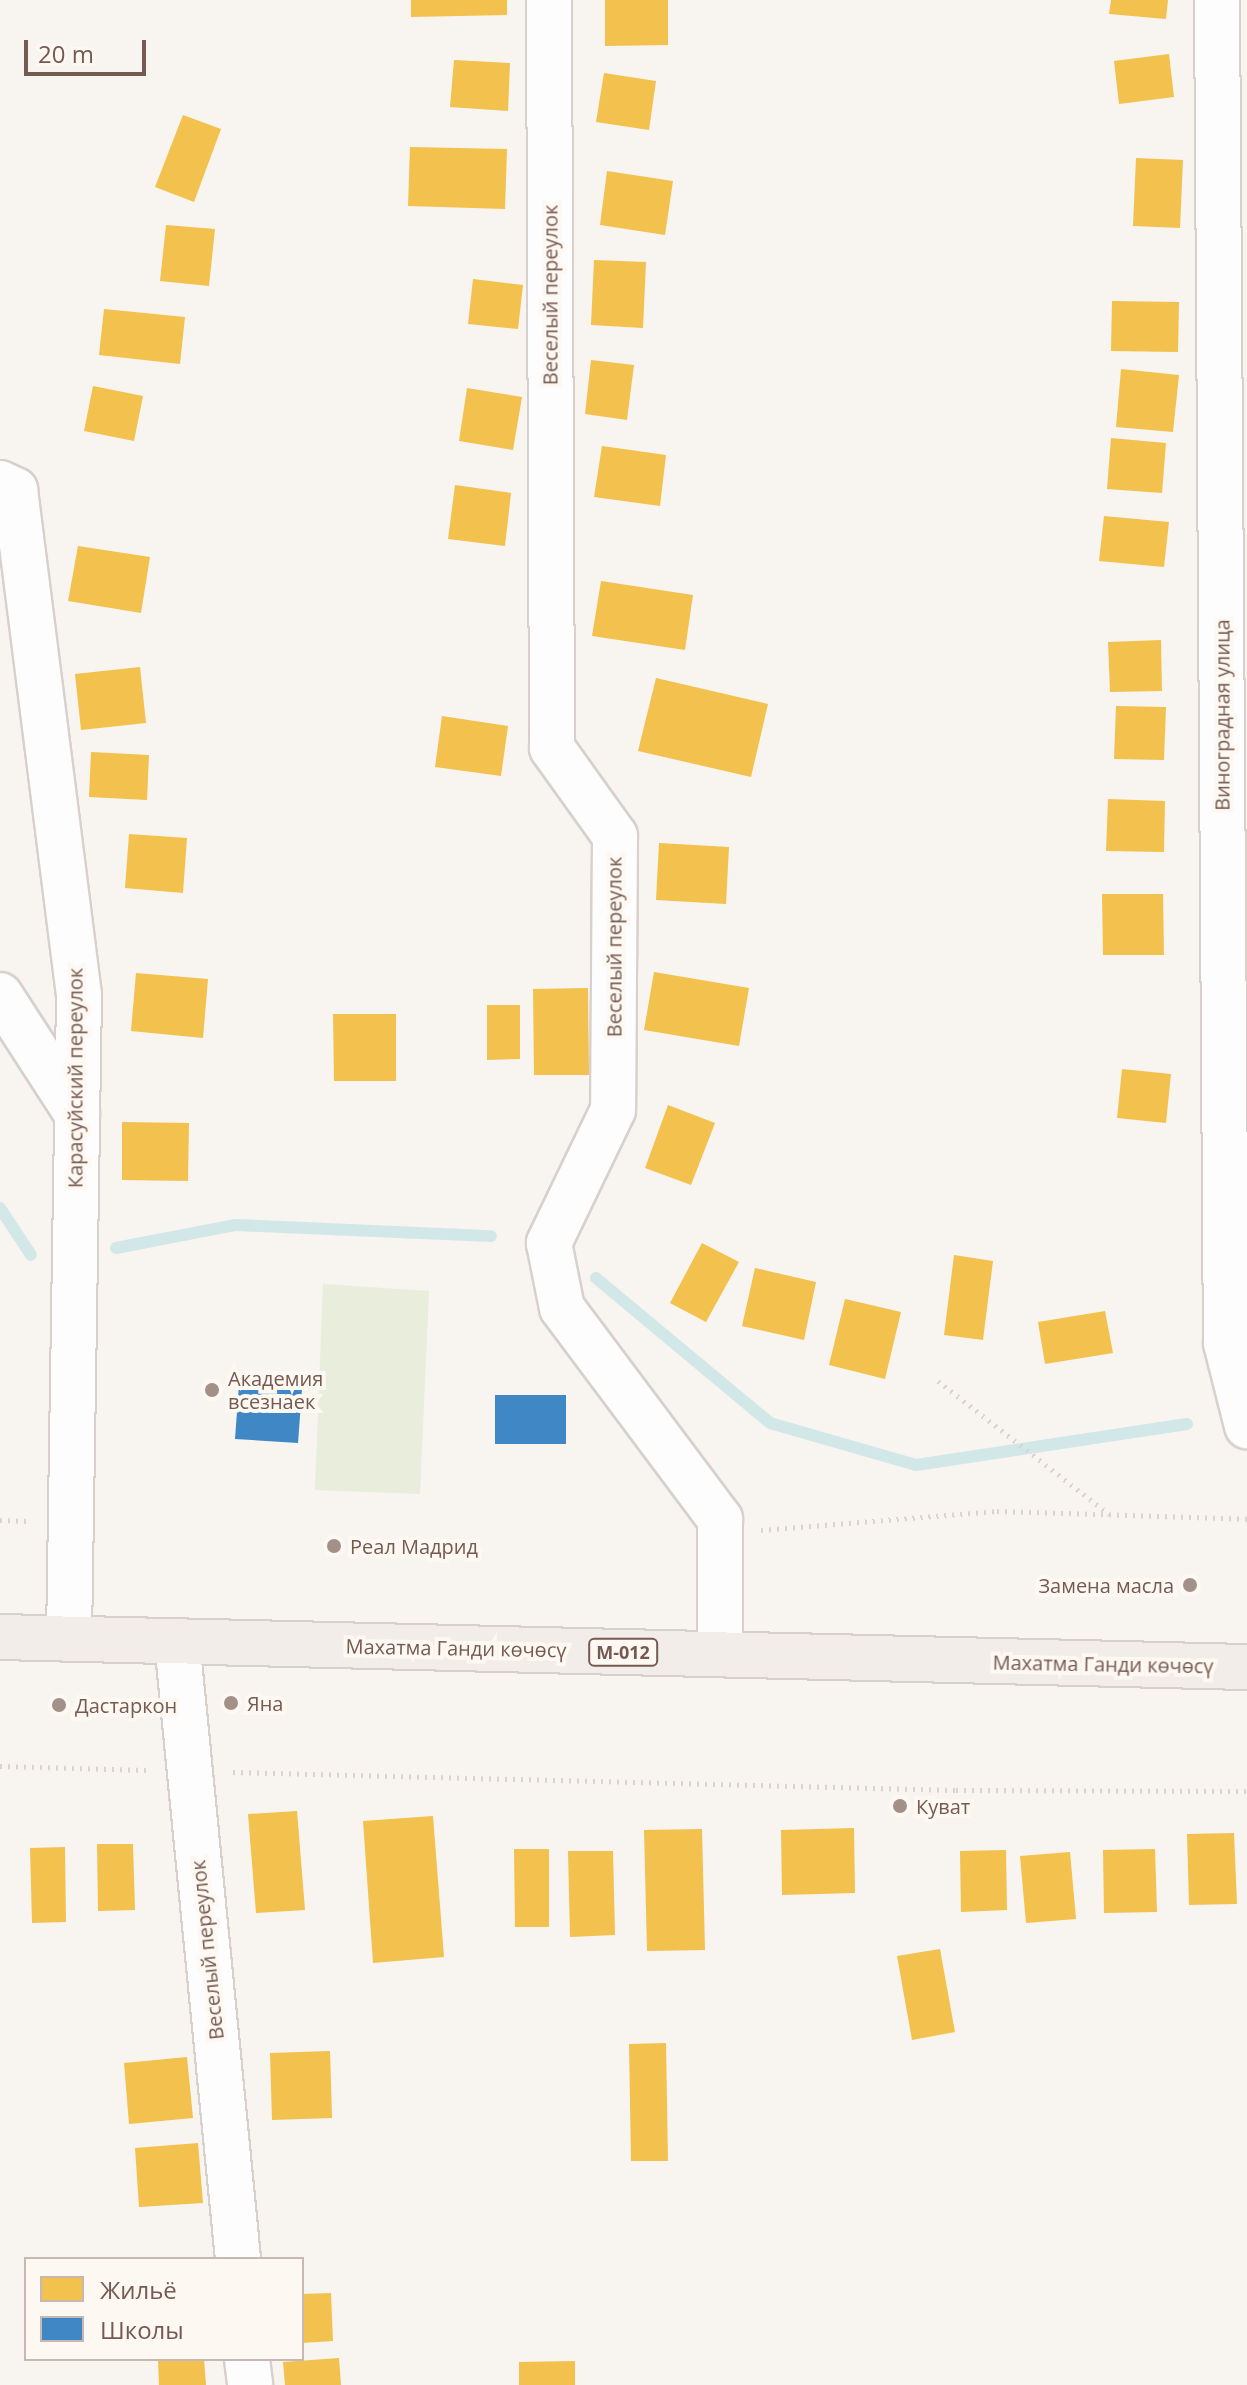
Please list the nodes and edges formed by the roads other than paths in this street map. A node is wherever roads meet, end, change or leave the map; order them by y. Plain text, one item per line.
1 (549, 0) edge
2 (1217, 0) edge
3 (0, 483) edge
4 (0, 995) edge
5 (77, 1114) junction
6 (1247, 1426) edge
7 (0, 1637) edge
8 (69, 1639) junction
9 (177, 1641) junction
10 (720, 1654) junction
11 (1247, 1667) edge
12 (238, 2257) edge
13 (247, 2361) edge
14 (250, 2385) edge

1 - 10 street, Веселый переулок
2 - 6 street, Виноградная улица
3 - 5 street, Карасуйский переулок
4 - 5 street
5 - 8 street, Карасуйский переулок
7 - 8 main road, Махатма Ганди көчөсү / М-012
8 - 9 main road, Махатма Ганди көчөсү / М-012
9 - 10 main road, Махатма Ганди көчөсү / М-012
9 - 12 street, Веселый переулок
10 - 11 main road, Махатма Ганди көчөсү / М-012
13 - 14 street

